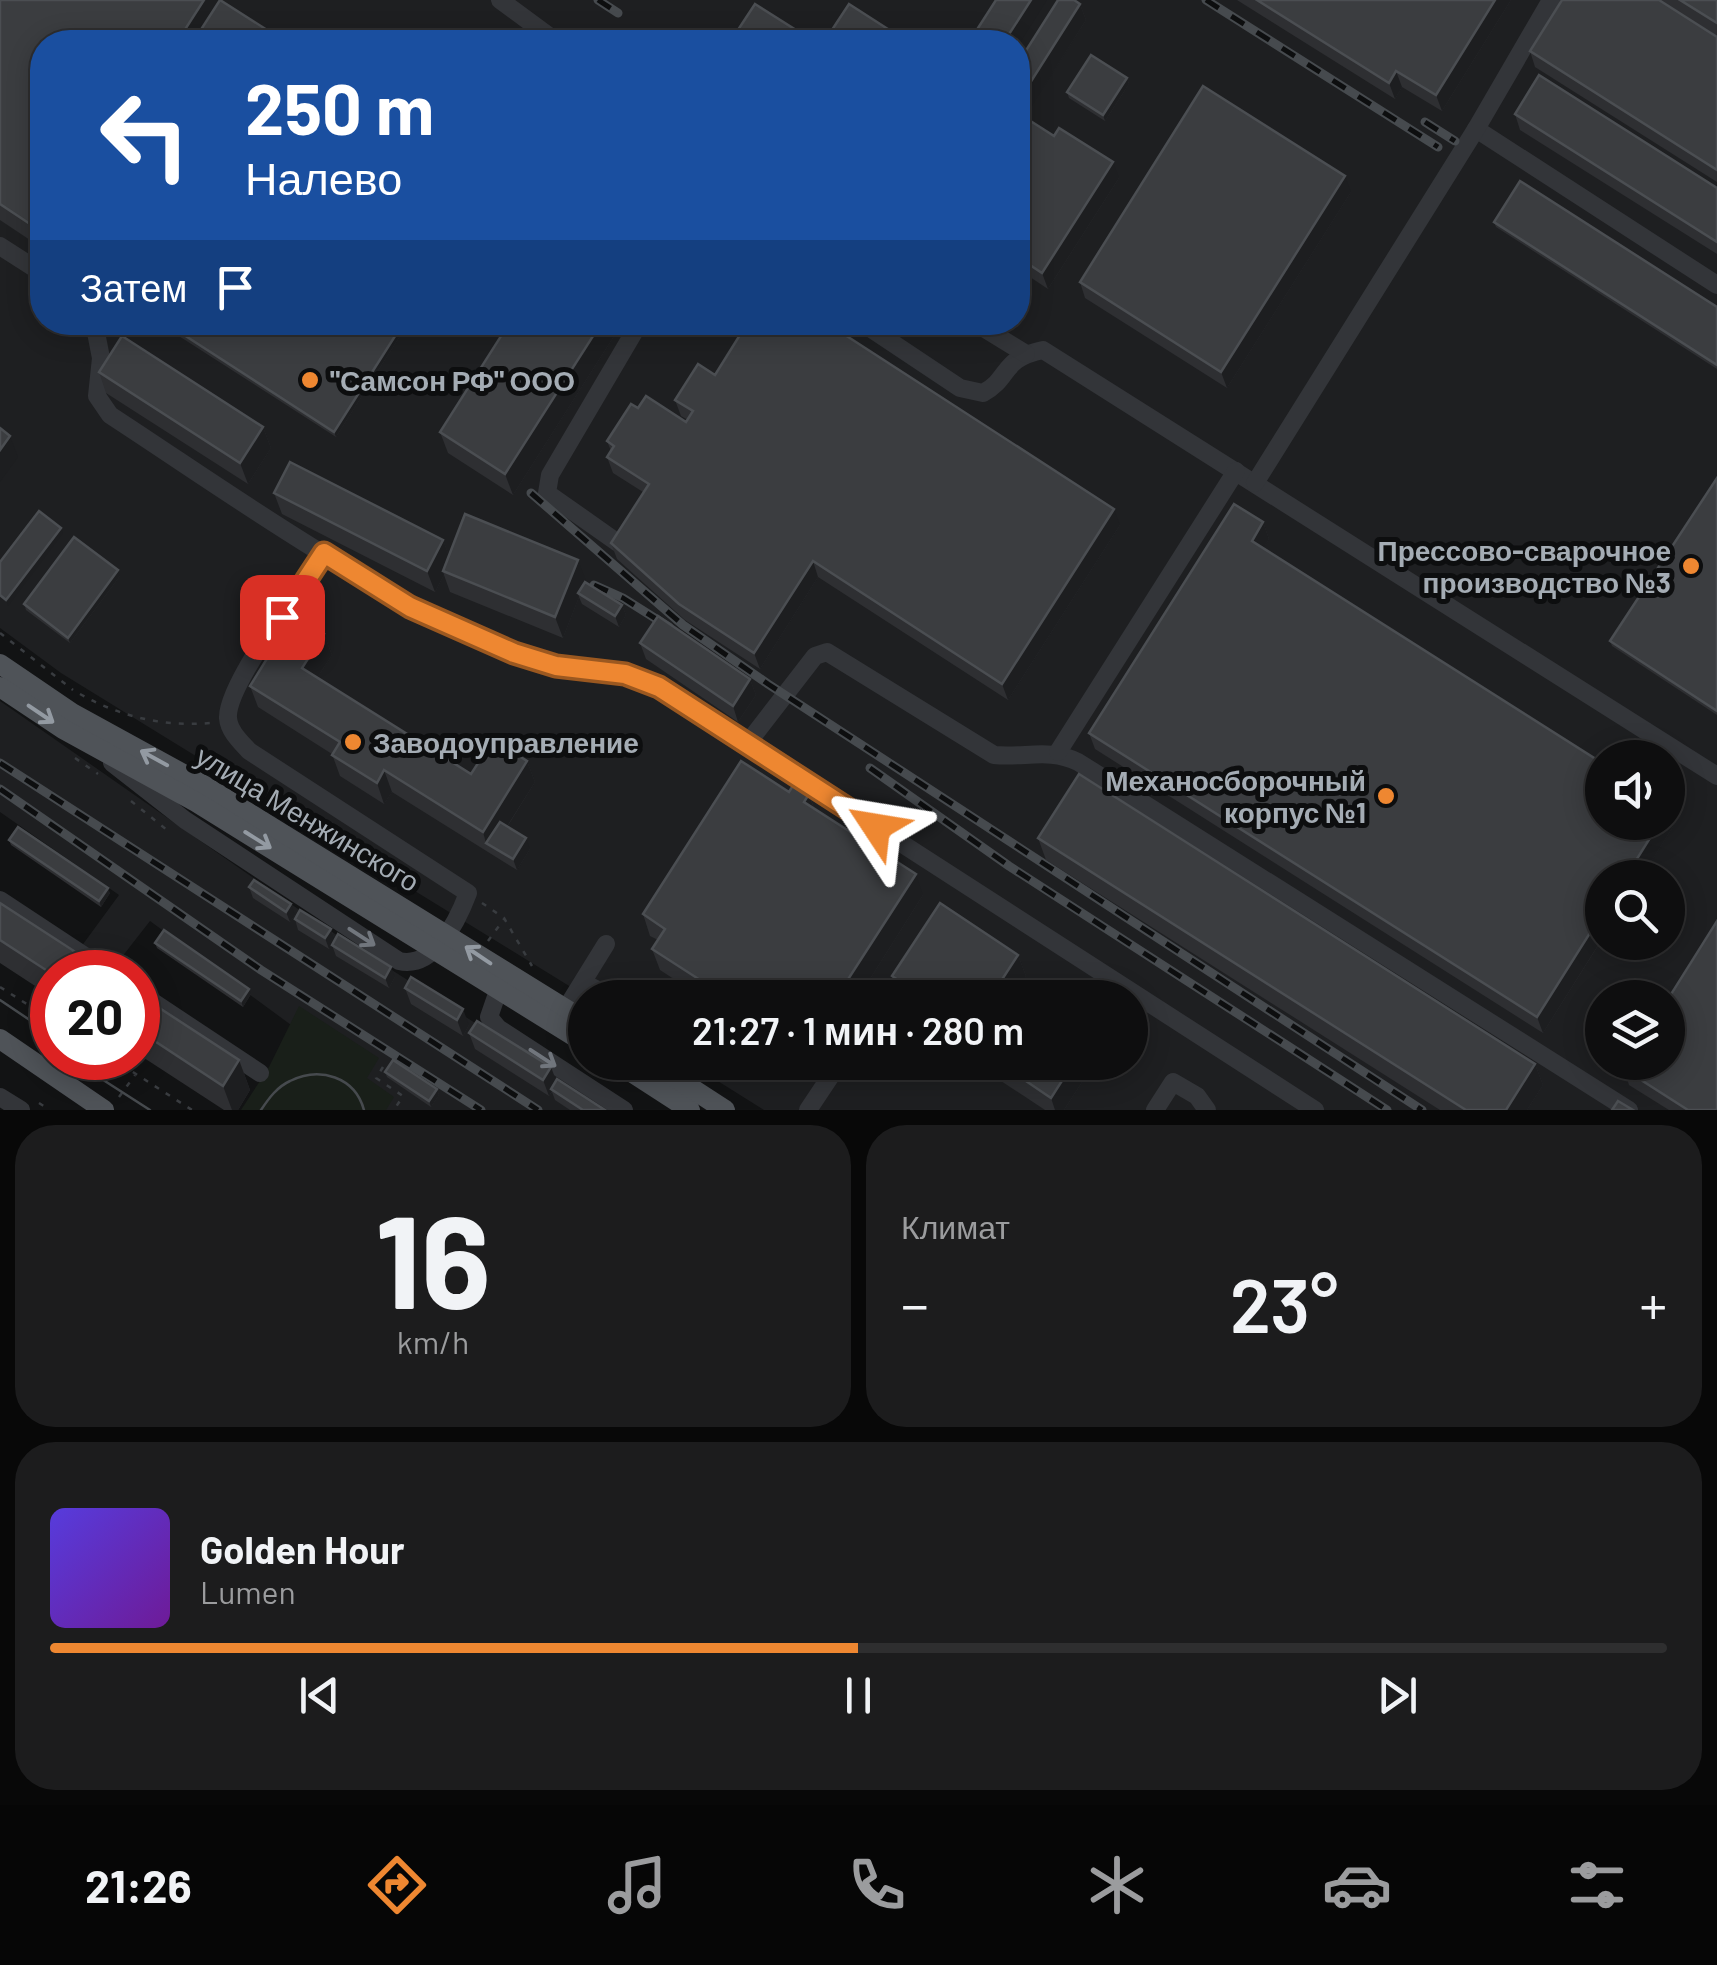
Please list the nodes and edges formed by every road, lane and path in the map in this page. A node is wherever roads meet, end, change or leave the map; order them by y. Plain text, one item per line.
1 (500, 0) edge
2 (1551, 0) edge
3 (540, 30) edge
4 (1476, 129) junction
5 (0, 246) edge
6 (30, 265) edge
7 (1717, 285) edge
8 (96, 335) edge
9 (632, 335) edge
10 (880, 335) edge
11 (995, 335) edge
12 (1026, 354) junction
13 (1236, 471) junction
14 (1255, 483) junction
15 (618, 543) edge
16 (324, 553) junction
17 (0, 632) edge
18 (0, 664) edge
19 (0, 687) edge
20 (228, 722) junction
21 (747, 744) junction
22 (1058, 752) junction
23 (1717, 776) edge
24 (468, 894) junction
25 (0, 900) edge
26 (504, 918) junction
27 (440, 941) junction
28 (606, 944) dead end
29 (484, 946) dead end
30 (76, 950) edge
31 (537, 975) dead end
32 (585, 980) edge
33 (0, 987) edge
34 (498, 991) junction
35 (30, 1006) edge
36 (568, 1006) edge
37 (160, 1007) edge
38 (561, 1017) junction
39 (568, 1018) edge
40 (568, 1025) edge
41 (0, 1040) edge
42 (30, 1053) edge
43 (383, 1067) edge
44 (260, 1074) dead end
45 (74, 1080) edge
46 (131, 1080) edge
47 (145, 1080) edge
48 (644, 1080) edge
49 (679, 1080) edge
50 (828, 1080) edge
51 (0, 1096) edge
52 (110, 1106) edge
53 (21, 1110) edge
54 (192, 1110) edge
55 (394, 1110) edge
56 (624, 1110) edge
57 (690, 1110) edge
58 (726, 1110) edge
59 (808, 1110) edge
60 (1155, 1110) edge
61 (1207, 1110) edge
62 (1316, 1110) edge
63 (1629, 1110) edge

1 - 3 lane
2 - 4 lane
4 - 7 lane
4 - 14 lane
5 - 6 lane
8 - 16 lane
9 - 15 lane
10 - 12 lane
11 - 12 lane
12 - 13 lane
13 - 14 lane
13 - 22 lane
14 - 23 lane
16 - 20 lane
16 - 21 lane
17 - 20 path
27 -> 18 main road, улица Менжинского
19 -> 27 main road, улица Менжинского
20 - 24 lane
21 - 22 lane
21 - 62 lane
22 - 63 lane
24 - 26 path
24 - 27 lane
25 - 30 lane
26 - 29 path
26 - 31 path
27 - 34 main road, улица Менжинского
38 -> 27 main road, улица Менжинского
28 - 32 lane
33 - 35 path
34 - 38 main road, улица Менжинского
34 -> 56 lane
36 - 38 lane
37 - 44 lane
38 - 39 main road, улица Менжинского
38 - 40 main road, улица Менжинского
41 - 42 main road
43 - 55 path
45 - 52 main road
46 - 52 path
47 - 54 path
48 - 57 main road
49 - 58 main road
50 - 59 lane
51 - 53 lane
60 - 61 lane

